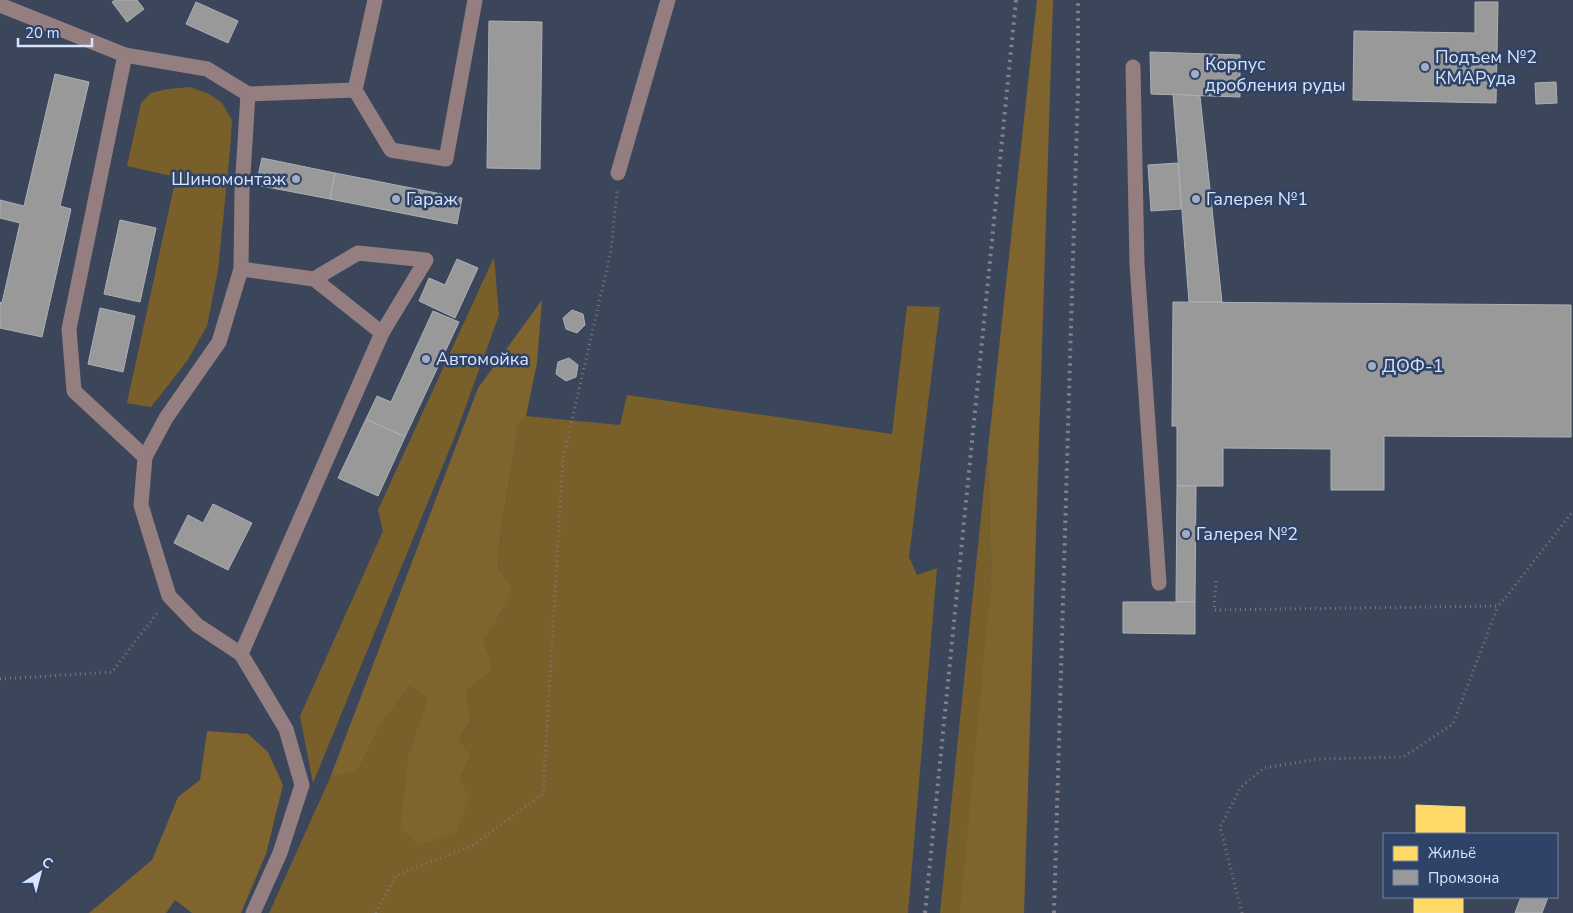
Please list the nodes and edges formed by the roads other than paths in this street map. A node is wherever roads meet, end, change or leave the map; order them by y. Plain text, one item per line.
1 (375, 0) edge
2 (475, 0) edge
3 (668, 0) edge
4 (0, 5) edge
5 (125, 56) junction
6 (1133, 67) dead end
7 (355, 90) junction
8 (248, 94) junction
9 (618, 173) road end
10 (241, 269) junction
11 (314, 279) junction
12 (382, 333) junction
13 (145, 457) junction
14 (1159, 582) dead end
15 (241, 654) junction
16 (253, 913) edge

1 - 7 lane
2 - 7 lane
3 - 9 lane
4 - 5 lane
5 - 8 lane
5 - 13 lane
6 - 14 lane
7 - 8 lane
8 - 10 lane
10 - 11 lane
10 - 13 lane
11 - 12 lane
11 - 12 lane
12 - 15 lane
13 - 15 lane
15 - 16 lane

